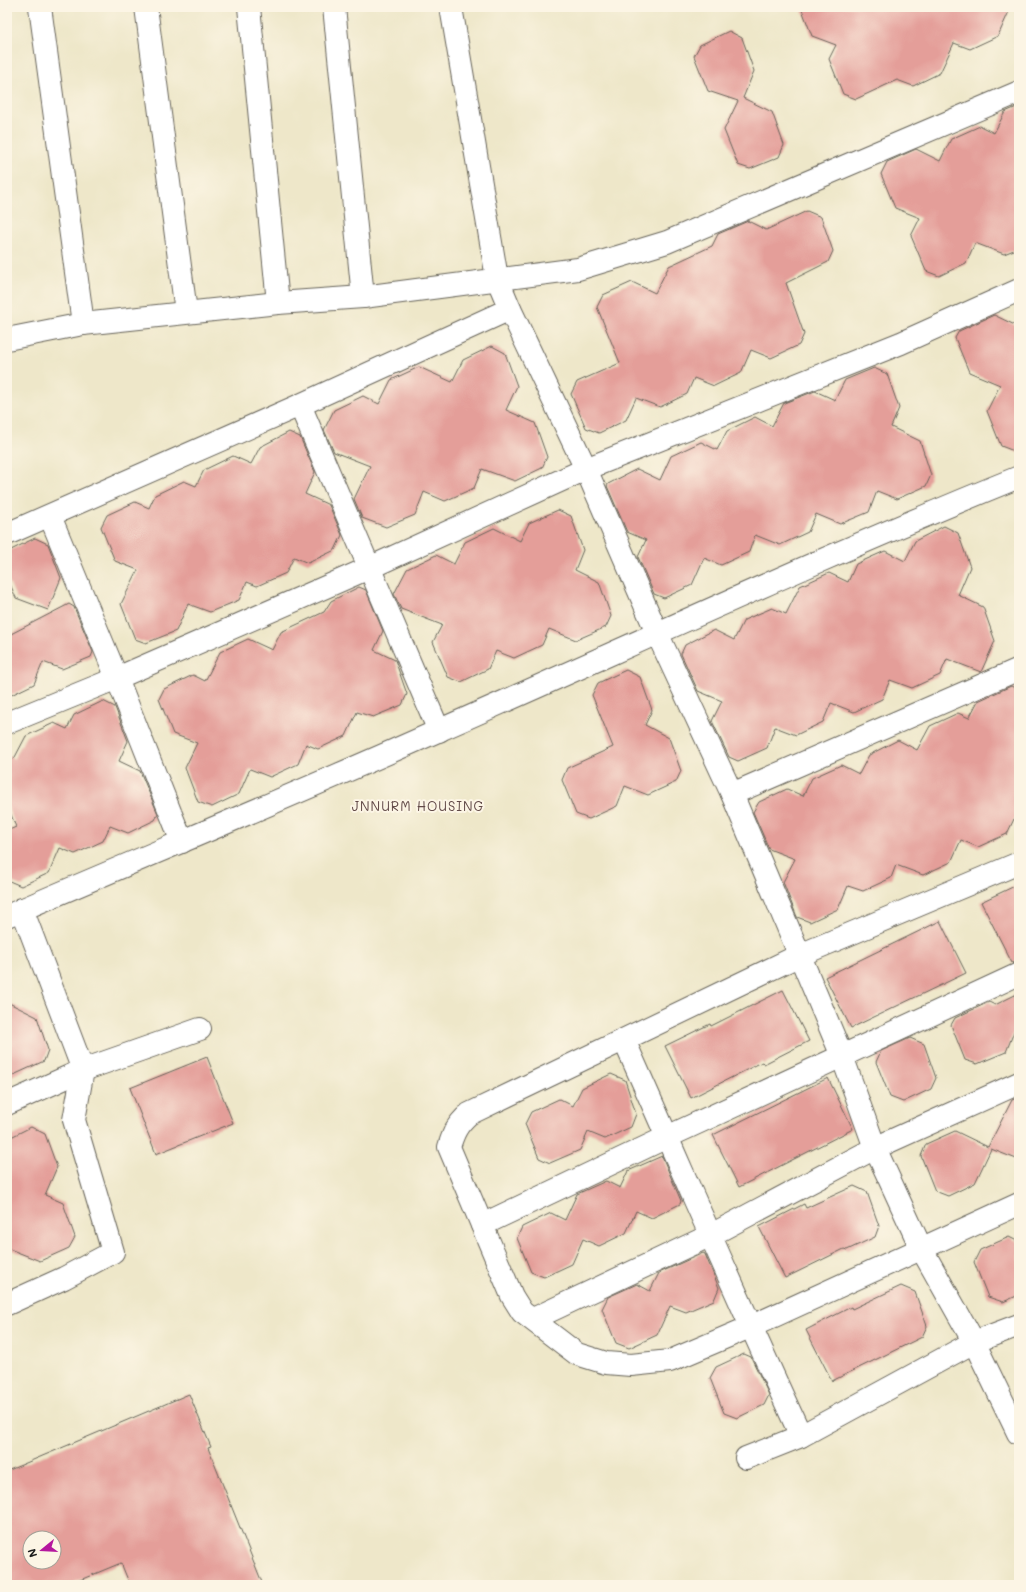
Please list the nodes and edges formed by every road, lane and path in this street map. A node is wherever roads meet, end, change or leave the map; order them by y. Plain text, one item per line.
1 (40, 7) edge
2 (146, 7) edge
3 (249, 7) edge
4 (334, 7) edge
5 (451, 7) edge
6 (1019, 92) edge
7 (497, 278) junction
8 (1019, 290) edge
9 (363, 297) junction
10 (278, 303) junction
11 (510, 309) junction
12 (186, 312) junction
13 (83, 324) junction
14 (7, 339) edge
15 (300, 405) junction
16 (586, 469) junction
17 (1019, 477) edge
18 (50, 516) junction
19 (7, 534) edge
20 (369, 568) junction
21 (657, 633) junction
22 (1019, 669) edge
23 (117, 678) junction
24 (7, 723) edge
25 (439, 731) junction
26 (732, 794) junction
27 (182, 842) junction
28 (1019, 863) edge
29 (15, 912) edge
30 (800, 955) junction
31 (1019, 974) edge
32 (200, 1029) dead end
33 (624, 1040) junction
34 (842, 1056) junction
35 (84, 1070) junction
36 (1019, 1083) edge
37 (7, 1104) edge
38 (667, 1137) junction
39 (875, 1148) junction
40 (1019, 1204) edge
41 (482, 1225) junction
42 (711, 1236) junction
43 (921, 1248) junction
44 (7, 1304) edge
45 (533, 1320) junction
46 (1019, 1325) edge
47 (750, 1327) junction
48 (974, 1342) junction
49 (1018, 1433) dead end
50 (801, 1436) junction
51 (746, 1458) dead end

1 - 13 street
2 - 12 street
3 - 10 street
4 - 9 street
5 - 7 street
6 - 7 street
7 - 9 street
7 - 11 street
8 - 16 street
9 - 10 street
10 - 12 street
11 - 15 street
11 - 16 street
12 - 13 street
13 - 14 street
15 - 18 street
15 - 20 street
16 - 20 street
16 - 21 street
17 - 21 street
18 - 19 street
18 - 23 street
20 - 23 street
20 - 25 street
21 - 25 street
21 - 26 street
22 - 26 street
23 - 24 street
23 - 27 street
25 - 27 street
26 - 30 street
27 - 29 street
28 - 30 street
29 - 35 street
30 - 33 street
30 - 34 street
31 - 34 street
32 - 35 street
33 - 38 street
33 - 41 street
34 - 38 street
34 - 39 street
35 - 37 street
35 - 44 street
36 - 39 street
38 - 41 street
38 - 42 street
39 - 42 street
39 - 43 street
40 - 43 street
41 - 45 street
42 - 45 street
42 - 47 street
43 - 47 street
43 - 48 street
45 - 47 street
46 - 48 street
47 - 50 street
48 - 49 street
48 - 50 street
50 - 51 street

